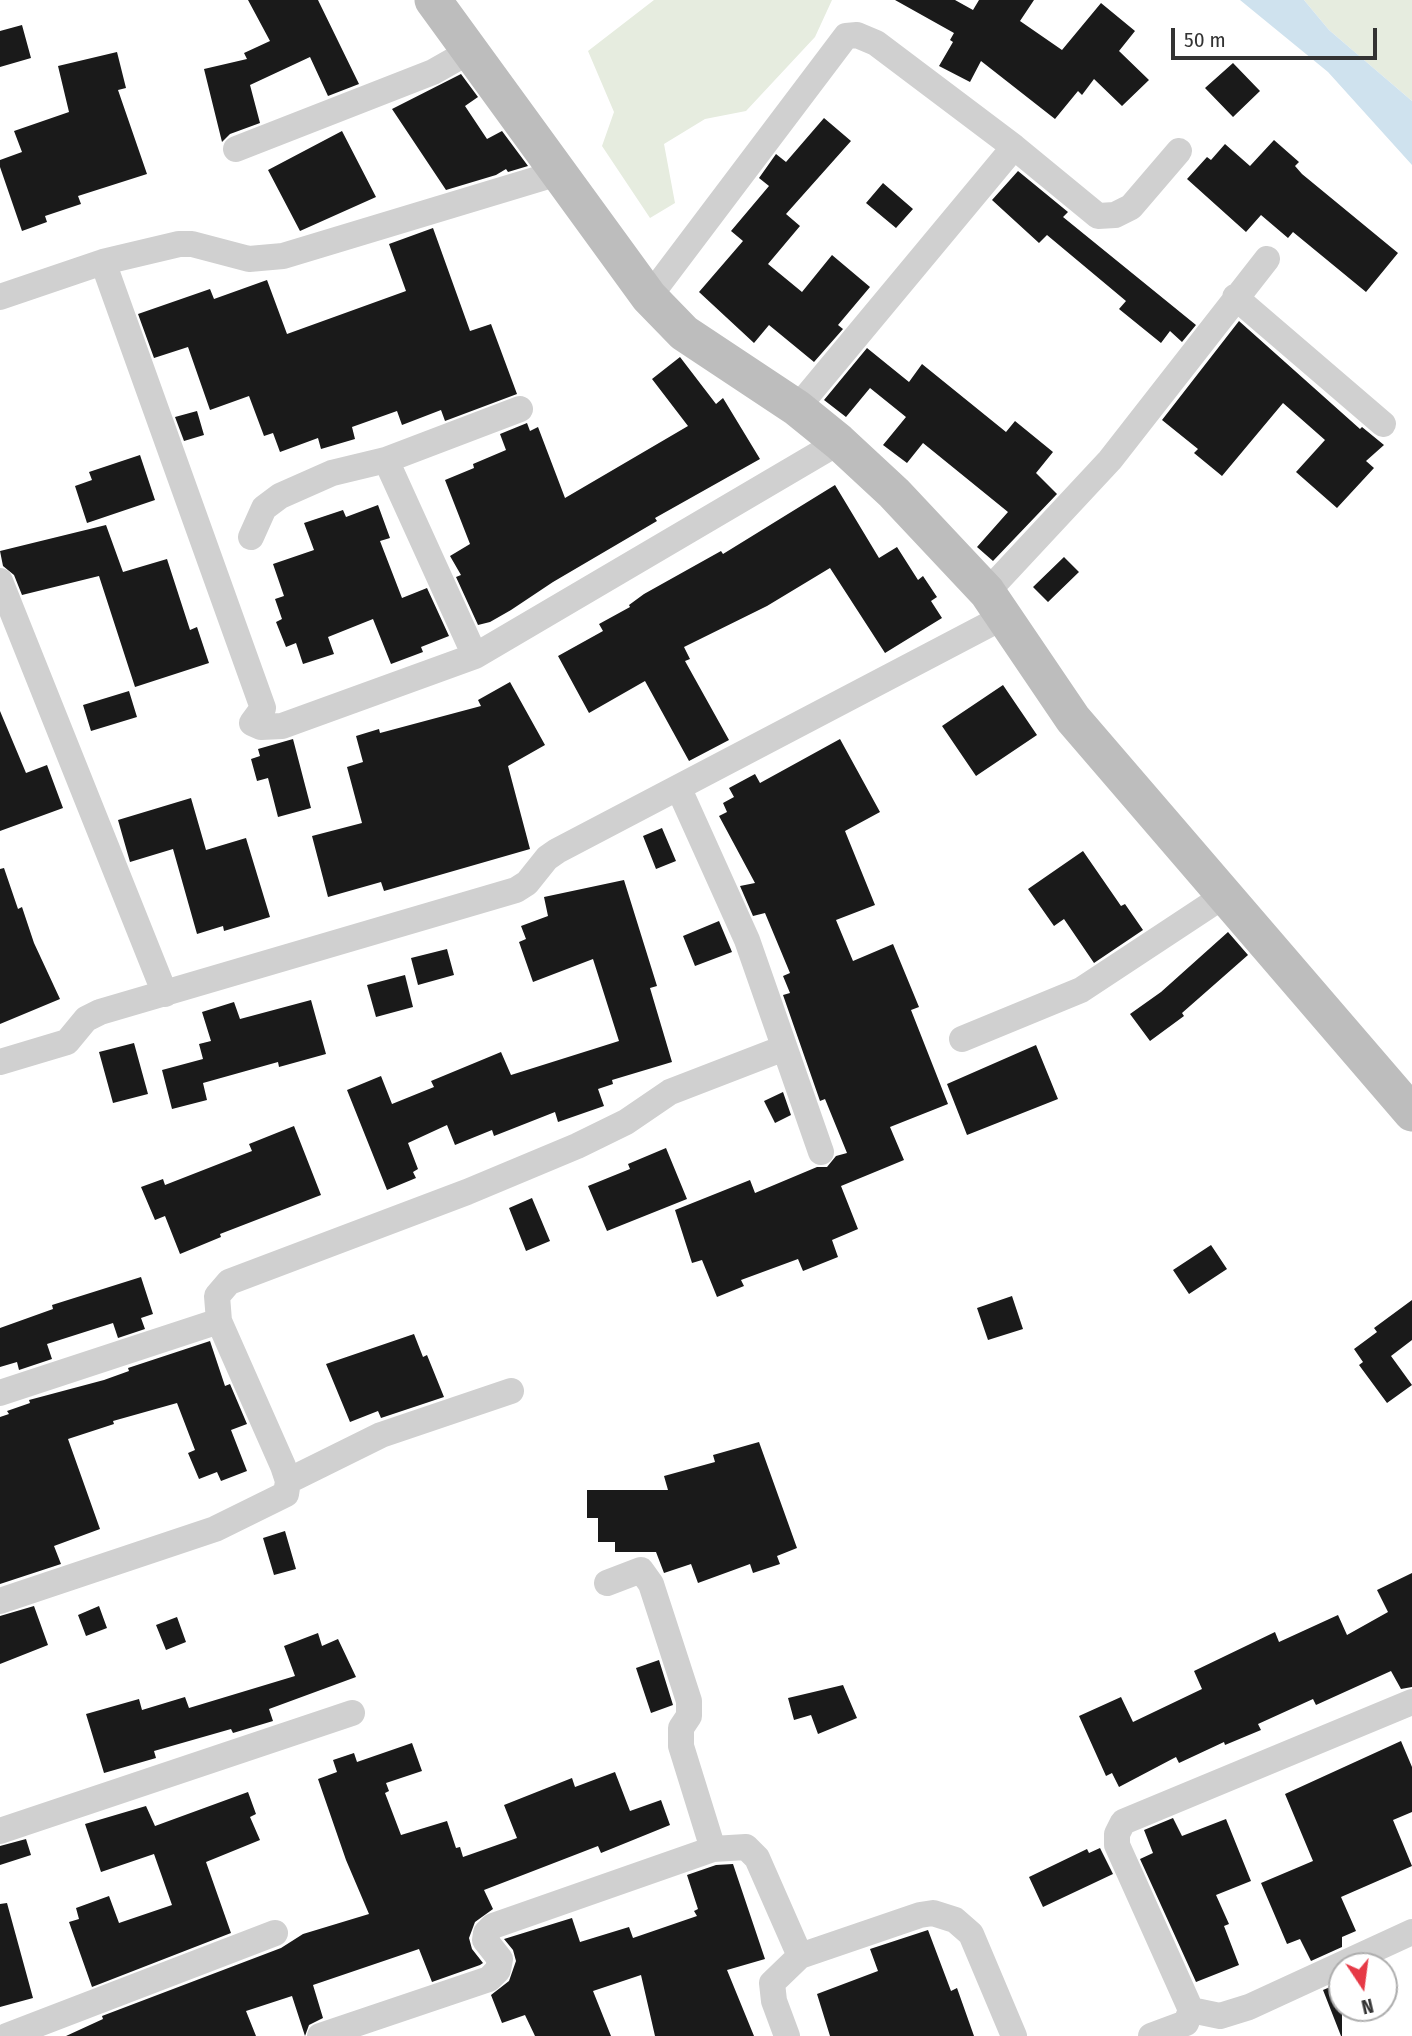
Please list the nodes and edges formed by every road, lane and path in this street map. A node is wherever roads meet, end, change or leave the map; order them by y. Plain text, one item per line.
1 (433, 0) edge
2 (470, 51) junction
3 (1014, 147) junction
4 (236, 149) dead end
5 (1179, 151) dead end
6 (558, 173) junction
7 (1267, 260) dead end
8 (103, 261) junction
9 (0, 297) edge
10 (649, 297) junction
11 (1235, 297) junction
12 (797, 408) junction
13 (520, 409) dead end
14 (1383, 424) dead end
15 (839, 442) junction
16 (386, 460) junction
17 (251, 537) dead end
18 (0, 581) edge
19 (996, 604) junction
20 (475, 656) junction
21 (679, 789) junction
22 (1224, 895) junction
23 (165, 994) junction
24 (962, 1039) dead end
25 (784, 1048) junction
26 (0, 1062) edge
27 (1412, 1113) edge
28 (821, 1152) dead end
29 (219, 1321) junction
30 (511, 1391) dead end
31 (0, 1393) edge
32 (288, 1481) junction
33 (607, 1583) dead end
34 (0, 1601) edge
35 (1412, 1702) edge
36 (352, 1713) dead end
37 (0, 1831) edge
38 (713, 1849) junction
39 (1412, 1932) edge
40 (275, 1933) dead end
41 (800, 1956) junction
42 (1191, 2010) junction
43 (7, 2036) edge
44 (320, 2036) edge
45 (787, 2036) edge
46 (1014, 2036) edge
47 (1151, 2036) edge

1 - 2 street
2 - 4 street
2 - 6 street
3 - 5 street
3 - 10 street
3 - 12 street
6 - 8 street
6 - 10 street
7 - 11 street
8 - 9 street
8 - 20 street
10 - 12 street
11 - 14 street
11 - 19 street
12 - 15 street
13 - 16 street
15 - 19 street
15 - 20 street
16 - 17 street
16 - 20 street
18 - 23 street
19 - 21 street
19 - 22 street
21 - 23 street
21 - 25 street
22 - 24 street
22 - 27 street
23 - 26 street
25 - 28 street
25 - 29 street
29 - 31 street
29 - 32 street
30 - 32 street
32 - 34 street
33 - 38 street
35 - 42 street
36 - 37 street
38 - 41 street
38 - 44 street
39 - 42 street
40 - 43 street
41 - 45 street
41 - 46 street
42 - 47 street

